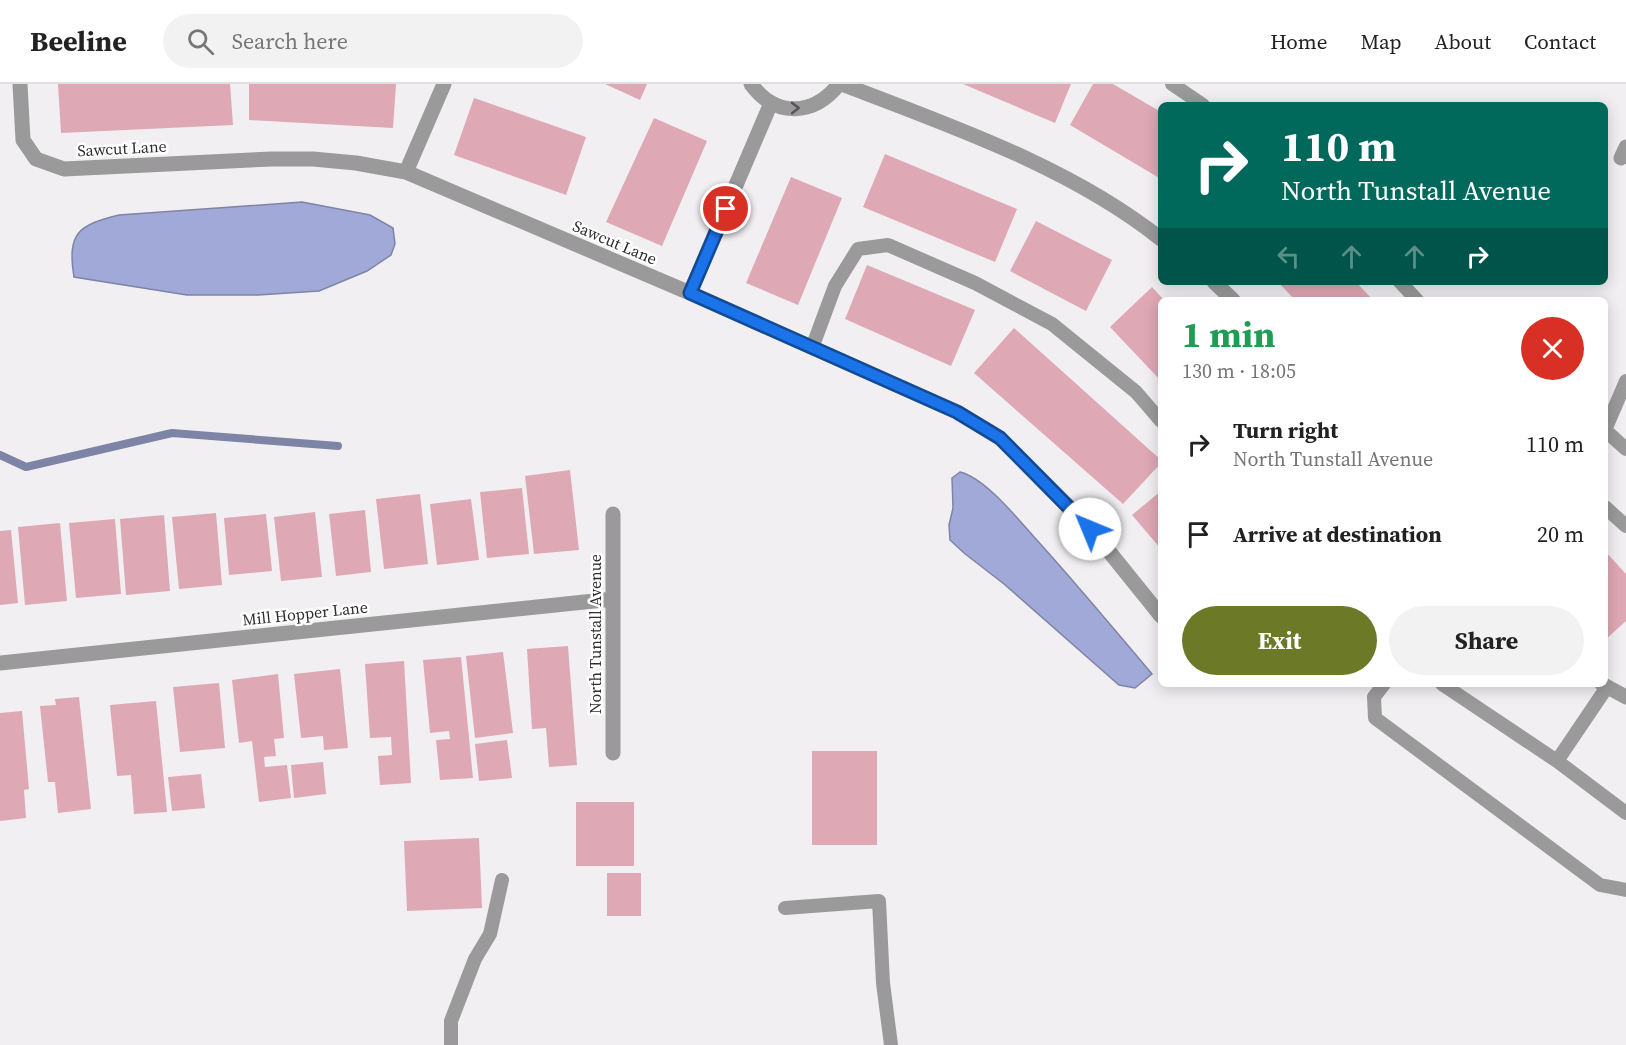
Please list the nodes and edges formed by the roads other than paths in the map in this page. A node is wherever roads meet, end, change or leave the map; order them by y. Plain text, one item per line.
1 (20, 84) edge
2 (444, 84) edge
3 (751, 84) edge
4 (840, 84) edge
5 (1172, 84) edge
6 (1199, 102) edge
7 (771, 103) junction
8 (406, 172) junction
9 (1158, 236) edge
10 (1217, 285) edge
11 (1403, 285) edge
12 (690, 293) junction
13 (1230, 297) edge
14 (1414, 297) edge
15 (812, 348) junction
16 (1626, 381) edge
17 (1158, 417) edge
18 (1608, 423) edge
19 (1608, 433) edge
20 (1626, 449) edge
21 (1608, 510) edge
22 (613, 514) dead end
23 (1626, 526) edge
24 (613, 599) junction
25 (1158, 611) edge
26 (0, 663) edge
27 (1382, 687) edge
28 (1446, 687) edge
29 (1603, 687) edge
30 (1608, 687) edge
31 (1626, 697) edge
32 (613, 753) dead end
33 (1557, 761) junction
34 (1626, 813) edge
35 (502, 880) dead end
36 (1626, 890) edge
37 (785, 908) dead end
38 (451, 1045) edge
39 (891, 1045) edge

1 - 8 street, Sawcut Lane
2 - 8 street
3 - 7 street
7 -> 4 street
4 - 9 street
5 - 6 lane
7 - 12 street
8 - 12 street, Sawcut Lane
10 - 13 street
11 - 14 lane
12 - 15 street, Sawcut Lane
15 - 17 lane
15 - 25 street, Sawcut Lane
16 - 18 lane
19 - 20 lane
21 - 23 lane
22 - 24 street, North Tunstall Avenue
24 - 26 street, Mill Hopper Lane
24 - 32 street, North Tunstall Avenue
27 - 36 lane
28 - 33 lane
29 - 33 lane
30 - 31 street
33 - 34 lane
35 - 38 lane
37 - 39 lane

